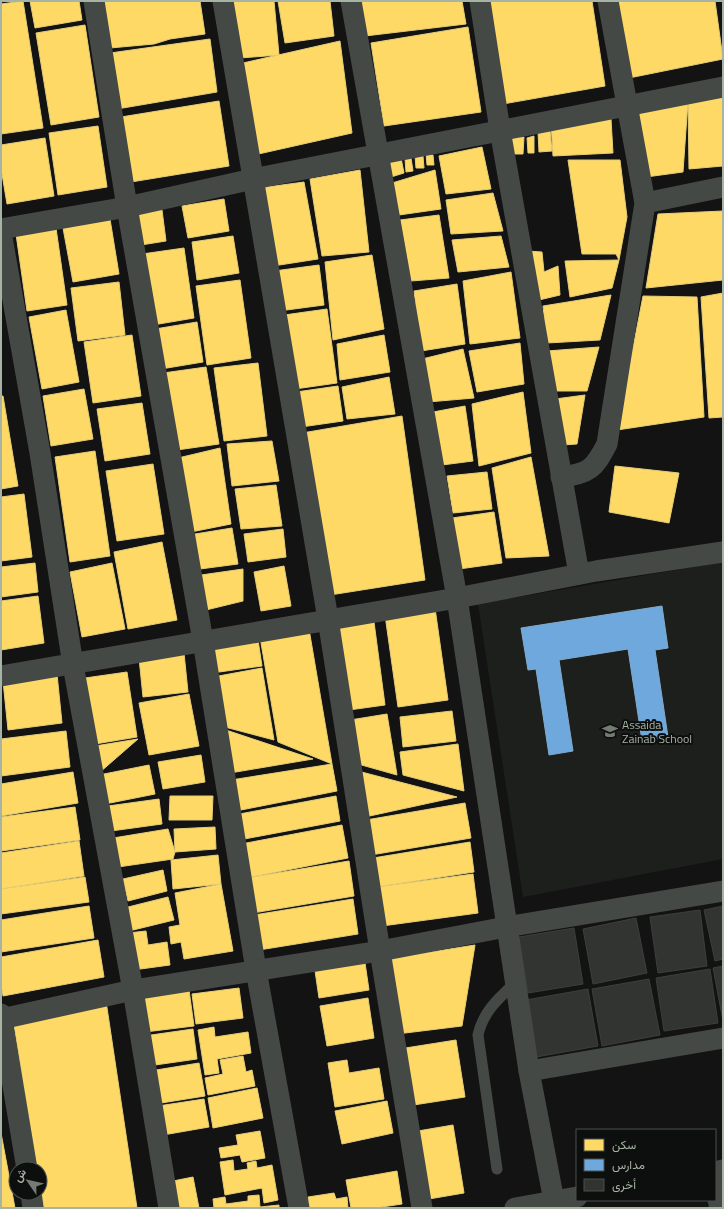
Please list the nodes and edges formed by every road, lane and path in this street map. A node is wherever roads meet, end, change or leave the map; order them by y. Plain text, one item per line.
1 (94, 1) edge
2 (223, 1) edge
3 (351, 1) edge
4 (480, 1) edge
5 (608, 1) edge
6 (723, 87) edge
7 (626, 107) junction
8 (500, 130) junction
9 (378, 155) junction
10 (253, 179) junction
11 (723, 187) edge
12 (645, 203) junction
13 (126, 208) junction
14 (1, 230) edge
15 (562, 477) junction
16 (723, 552) edge
17 (579, 574) junction
18 (457, 598) junction
19 (328, 619) junction
20 (202, 641) junction
21 (73, 665) junction
22 (1, 676) edge
23 (723, 891) edge
24 (506, 927) junction
25 (380, 951) junction
26 (256, 970) junction
27 (515, 983) junction
28 (133, 990) junction
29 (1, 1017) edge
30 (723, 1038) edge
31 (529, 1071) junction
32 (26, 1161) edge
33 (497, 1169) dead end
34 (716, 1191) edge
35 (576, 1196) edge
36 (554, 1201) junction
37 (169, 1208) edge
38 (299, 1208) edge
39 (422, 1208) edge
40 (515, 1208) edge
41 (720, 1208) edge

1 - 13 street
2 - 10 street
3 - 9 street
4 - 8 street
5 - 7 street
6 - 7 street
7 - 8 street
7 - 12 street
8 - 9 street
8 - 15 street
9 - 10 street
9 - 18 street
10 - 13 street
10 - 19 street
11 - 12 street
12 - 15 street
13 - 14 street
13 - 20 street
14 - 21 street
15 - 17 street
16 - 17 street
17 - 18 street
18 - 19 street
18 - 24 street
19 - 20 street
19 - 25 street
20 - 21 street
20 - 26 street
21 - 22 street
21 - 28 street
23 - 24 street
24 - 25 street
24 - 27 street
25 - 26 street
25 - 39 street
26 - 28 street
26 - 38 street
27 - 31 street
27 - 33 lane
28 - 29 street
28 - 37 street
29 - 32 street
30 - 31 street
31 - 36 street
34 - 41 street
35 - 36 street
36 - 40 street

